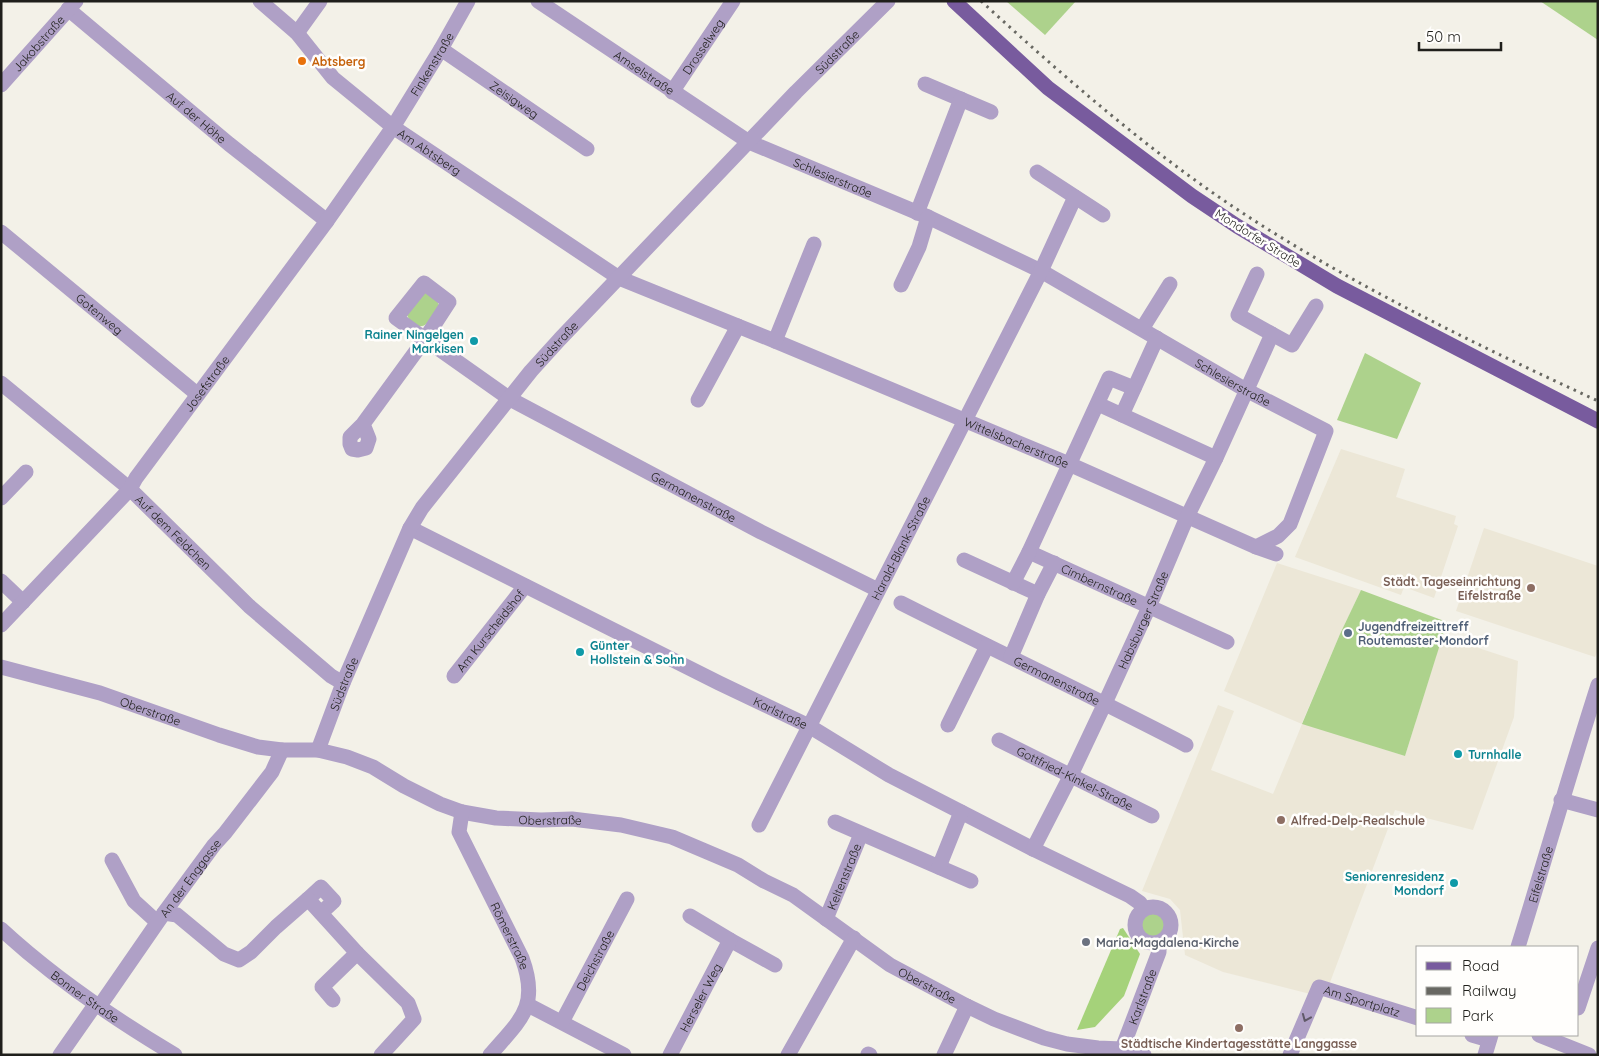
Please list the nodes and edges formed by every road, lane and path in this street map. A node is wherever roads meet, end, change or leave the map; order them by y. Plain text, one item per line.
1 (260, 1) edge
2 (320, 1) edge
3 (468, 1) edge
4 (538, 1) edge
5 (733, 1) edge
6 (888, 1) edge
7 (954, 1) edge
8 (964, 1) edge
9 (72, 5) edge
10 (973, 19) junction
11 (297, 33) junction
12 (441, 49) junction
13 (925, 84) dead end
14 (1, 85) edge
15 (672, 92) junction
16 (961, 100) junction
17 (991, 112) dead end
18 (393, 127) junction
19 (749, 142) junction
20 (587, 149) dead end
21 (1037, 172) dead end
22 (1075, 197) junction
23 (923, 215) junction
24 (1103, 215) dead end
25 (327, 221) junction
26 (1, 232) edge
27 (814, 244) dead end
28 (1041, 271) junction
29 (1256, 274) dead end
30 (619, 278) junction
31 (1170, 284) dead end
32 (901, 285) dead end
33 (1316, 306) dead end
34 (738, 326) junction
35 (1142, 329) junction
36 (1272, 334) junction
37 (1157, 338) junction
38 (775, 341) junction
39 (1, 383) edge
40 (1134, 388) junction
41 (1246, 390) junction
42 (197, 394) junction
43 (510, 399) junction
44 (698, 400) dead end
45 (1098, 404) junction
46 (1122, 415) junction
47 (965, 421) junction
48 (1598, 421) edge
49 (363, 424) dead end
50 (1216, 458) junction
51 (1069, 464) junction
52 (26, 472) dead end
53 (130, 489) junction
54 (1, 498) edge
55 (1187, 517) junction
56 (410, 528) junction
57 (1256, 547) junction
58 (1028, 552) junction
59 (1276, 554) dead end
60 (964, 560) dead end
61 (1054, 563) junction
62 (1, 581) edge
63 (1013, 583) junction
64 (525, 586) junction
65 (878, 590) junction
66 (1038, 594) junction
67 (23, 602) junction
68 (901, 603) dead end
69 (1149, 608) junction
70 (1, 625) edge
71 (1228, 642) dead end
72 (987, 646) junction
73 (1011, 657) junction
74 (1, 667) edge
75 (454, 676) dead end
76 (343, 683) junction
77 (1598, 685) edge
78 (1105, 703) junction
79 (948, 724) dead end
80 (809, 726) junction
81 (998, 740) dead end
82 (1186, 745) dead end
83 (282, 750) junction
84 (318, 750) junction
85 (1071, 775) junction
86 (1562, 800) junction
87 (1598, 810) edge
88 (462, 812) junction
89 (961, 812) junction
90 (1152, 816) dead end
91 (835, 822) dead end
92 (759, 825) dead end
93 (861, 834) junction
94 (1033, 849) junction
95 (112, 860) dead end
96 (939, 867) junction
97 (970, 881) dead end
98 (627, 899) dead end
99 (1144, 909) junction
100 (690, 916) dead end
101 (160, 917) junction
102 (826, 919) junction
103 (1, 929) edge
104 (854, 938) junction
105 (730, 940) junction
106 (1159, 942) junction
107 (1518, 946) edge
108 (1598, 948) edge
109 (357, 954) junction
110 (775, 964) dead end
111 (332, 1000) dead end
112 (528, 1005) junction
113 (1579, 1005) edge
114 (97, 1006) junction
115 (967, 1006) junction
116 (1416, 1017) edge
117 (562, 1022) junction
118 (1545, 1036) edge
119 (1490, 1037) edge
120 (1567, 1040) edge
121 (1122, 1049) junction
122 (1069, 1050) edge
123 (60, 1055) edge
124 (175, 1055) edge
125 (381, 1055) edge
126 (490, 1055) edge
127 (624, 1055) edge
128 (670, 1055) edge
129 (788, 1055) edge
130 (944, 1055) edge
131 (1144, 1055) edge
132 (1290, 1055) edge
133 (1484, 1055) edge
134 (1589, 1055) edge

1 - 11 street, Am Abtsberg
2 - 11 street
3 - 12 street, Finkenstraße
4 - 15 street, Amselstraße
5 - 15 street, Drosselweg
6 - 19 street, Südstraße
7 - 10 main road, Mondorfer Straße
8 - 10 main road
9 - 14 street, Jakobstraße
9 - 25 street, Auf der Höhe
10 - 48 main road, Mondorfer Straße
11 - 18 street, Am Abtsberg
12 - 18 street, Finkenstraße
12 - 20 street, Zeisigweg
13 - 16 street
15 - 19 street, Amselstraße
16 - 17 street
16 - 23 street
18 - 25 street, Josefstraße
18 - 30 street, Am Abtsberg
19 - 23 street, Schlesierstraße
19 - 30 street, Südstraße
21 - 22 street
22 - 24 street
22 - 28 street
23 - 28 street, Schlesierstraße
23 - 32 street
25 - 42 street, Josefstraße
26 - 42 street, Gotenweg
27 - 38 street
28 - 35 street, Schlesierstraße
28 - 47 street, Harald-Blank-Straße
29 - 36 street
30 - 34 street, Wittelsbacherstraße
30 - 43 street, Südstraße
31 - 35 street
33 - 36 street
34 - 38 street, Wittelsbacherstraße
34 - 44 street
35 - 37 street, Schlesierstraße
36 - 41 street, Habsburger Straße
37 - 40 street
37 - 41 street, Schlesierstraße
38 - 47 street, Wittelsbacherstraße
39 - 53 street, Auf dem Feldchen
40 - 45 street
40 - 46 street
41 - 50 street, Habsburger Straße
41 - 57 street, Schlesierstraße
42 - 53 street, Josefstraße
43 - 49 street, Germanenstraße
43 - 56 street, Südstraße
43 - 65 street, Germanenstraße
45 - 46 street
45 - 51 street
46 - 50 street
47 - 51 street, Wittelsbacherstraße
47 - 65 street, Harald-Blank-Straße
50 - 55 street, Habsburger Straße
51 - 55 street, Wittelsbacherstraße
51 - 58 street
52 - 54 street
53 - 67 street, Josefstraße
53 - 76 street, Auf dem Feldchen
55 - 57 street, Wittelsbacherstraße
55 - 69 street, Habsburger Straße
56 - 64 street, Karlstraße
56 - 76 street, Südstraße
57 - 59 street, Wittelsbacherstraße
58 - 61 street, Cimbernstraße
58 - 63 street
60 - 63 street
61 - 66 street, Cimbernstraße
61 - 69 street, Cimbernstraße
62 - 67 street
63 - 66 street
64 - 75 street, Am Kurscheidshof
64 - 80 street, Karlstraße
65 - 80 street, Harald-Blank-Straße
66 - 73 street, Cimbernstraße
67 - 70 street, Josefstraße
68 - 72 street, Germanenstraße
69 - 71 street, Cimbernstraße
69 - 78 street, Habsburger Straße
72 - 73 street, Germanenstraße
72 - 79 street
73 - 78 street, Germanenstraße
74 - 83 street, Oberstraße
76 - 84 street, Südstraße
77 - 86 street, Eifelstraße
78 - 82 street, Germanenstraße
78 - 85 street, Habsburger Straße
80 - 89 street, Karlstraße
80 - 92 street, Harald-Blank-Straße
81 - 85 street, Gottfried-Kinkel-Straße
83 - 84 street, Oberstraße
83 - 101 street, An der Enggasse
84 - 88 street, Oberstraße
85 - 90 street, Gottfried-Kinkel-Straße
85 - 94 street, Habsburger Straße
86 - 87 street
86 - 107 street, Eifelstraße
88 - 102 street, Oberstraße
88 - 112 street, Römerstraße
89 - 94 street, Karlstraße
89 - 96 street
91 - 93 street, Keltenstraße
93 - 96 street, Keltenstraße
93 - 102 street, Keltenstraße
94 - 99 street, Karlstraße
95 - 101 street
96 - 97 street, Keltenstraße
98 - 117 street, Deichstraße
99 - 106 street
99 - 106 street, Karlstraße
100 - 105 street
101 - 109 street
101 - 114 street, An der Enggasse
102 - 104 street, Oberstraße
103 - 114 street, Bonner Straße
104 - 115 street, Oberstraße
104 - 129 street
105 - 110 street
105 - 128 street, Herseler Weg
106 - 121 street, Karlstraße
108 - 113 street
109 - 111 street
109 - 125 street
112 - 117 street
112 - 126 street
114 - 123 street, An der Enggasse
114 - 124 street, Bonner Straße
115 - 122 street, Oberstraße
115 - 130 street
116 -> 132 street, Am Sportplatz
117 - 127 street
118 - 120 street
119 - 133 street
120 - 134 street
121 - 122 street, Oberstraße
121 - 131 street, Oberstraße

